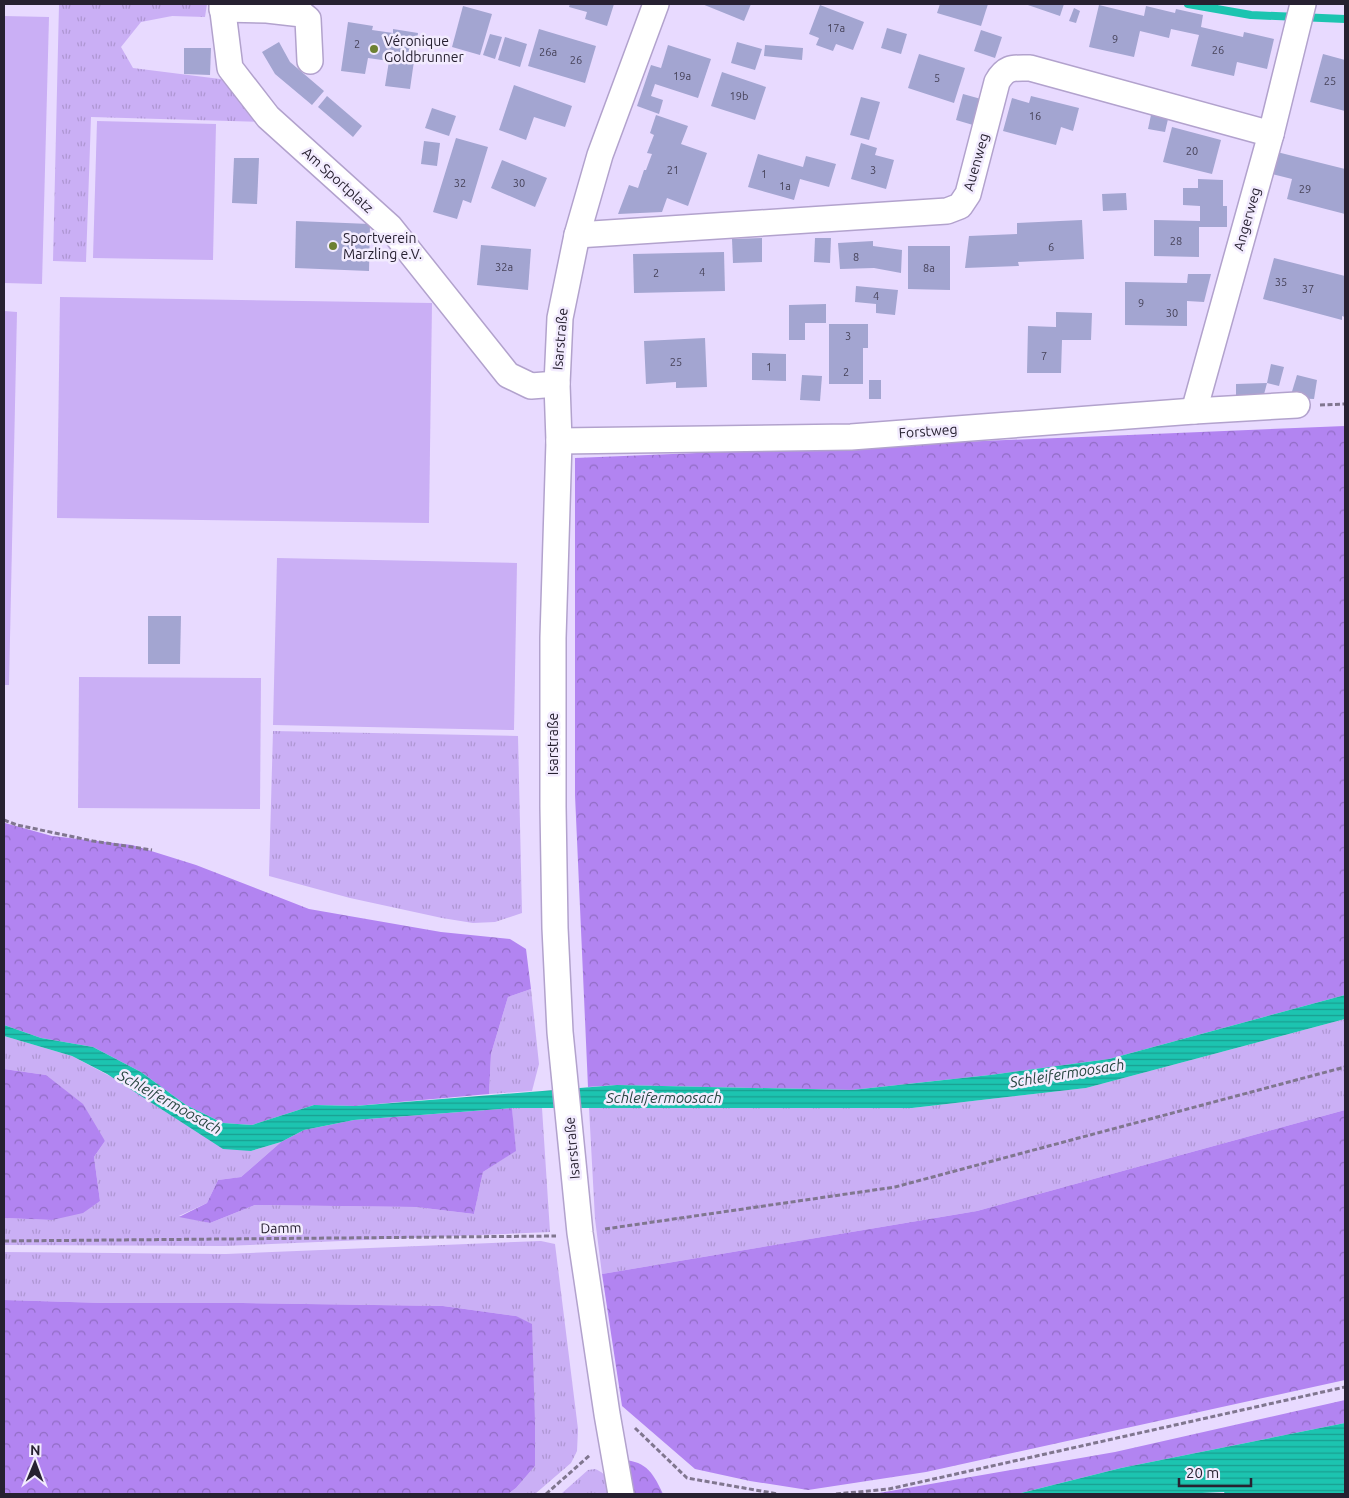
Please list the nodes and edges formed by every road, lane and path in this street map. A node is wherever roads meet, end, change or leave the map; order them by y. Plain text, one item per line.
1 (656, 4) edge
2 (222, 6) edge
3 (1300, 14) edge
4 (310, 61) dead end
5 (1271, 134) junction
6 (576, 235) junction
7 (557, 384) junction
8 (1297, 405) dead end
9 (1194, 411) junction
10 (559, 442) junction
11 (4, 820) edge
12 (152, 850) dead end
13 (1345, 1067) edge
14 (601, 1230) dead end
15 (558, 1236) dead end
16 (4, 1241) edge
17 (1345, 1387) edge
18 (607, 1414) junction
19 (546, 1494) edge
20 (621, 1494) edge
21 (778, 1494) edge
22 (836, 1494) edge

1 - 6 street, Isarstraße
2 - 4 street
2 - 7 street, Am Sportplatz
3 - 5 street, Angerweg
5 - 6 street, Auenweg
5 - 9 street, Angerweg
6 - 7 street, Isarstraße
7 - 10 street, Isarstraße
8 - 9 street, Forstweg
9 - 10 street, Forstweg
10 - 18 street, Isarstraße
11 - 12 path
13 - 14 path
15 - 16 path, Damm
17 - 22 path
18 - 19 path
18 - 20 street, Isarstraße
18 - 21 path

